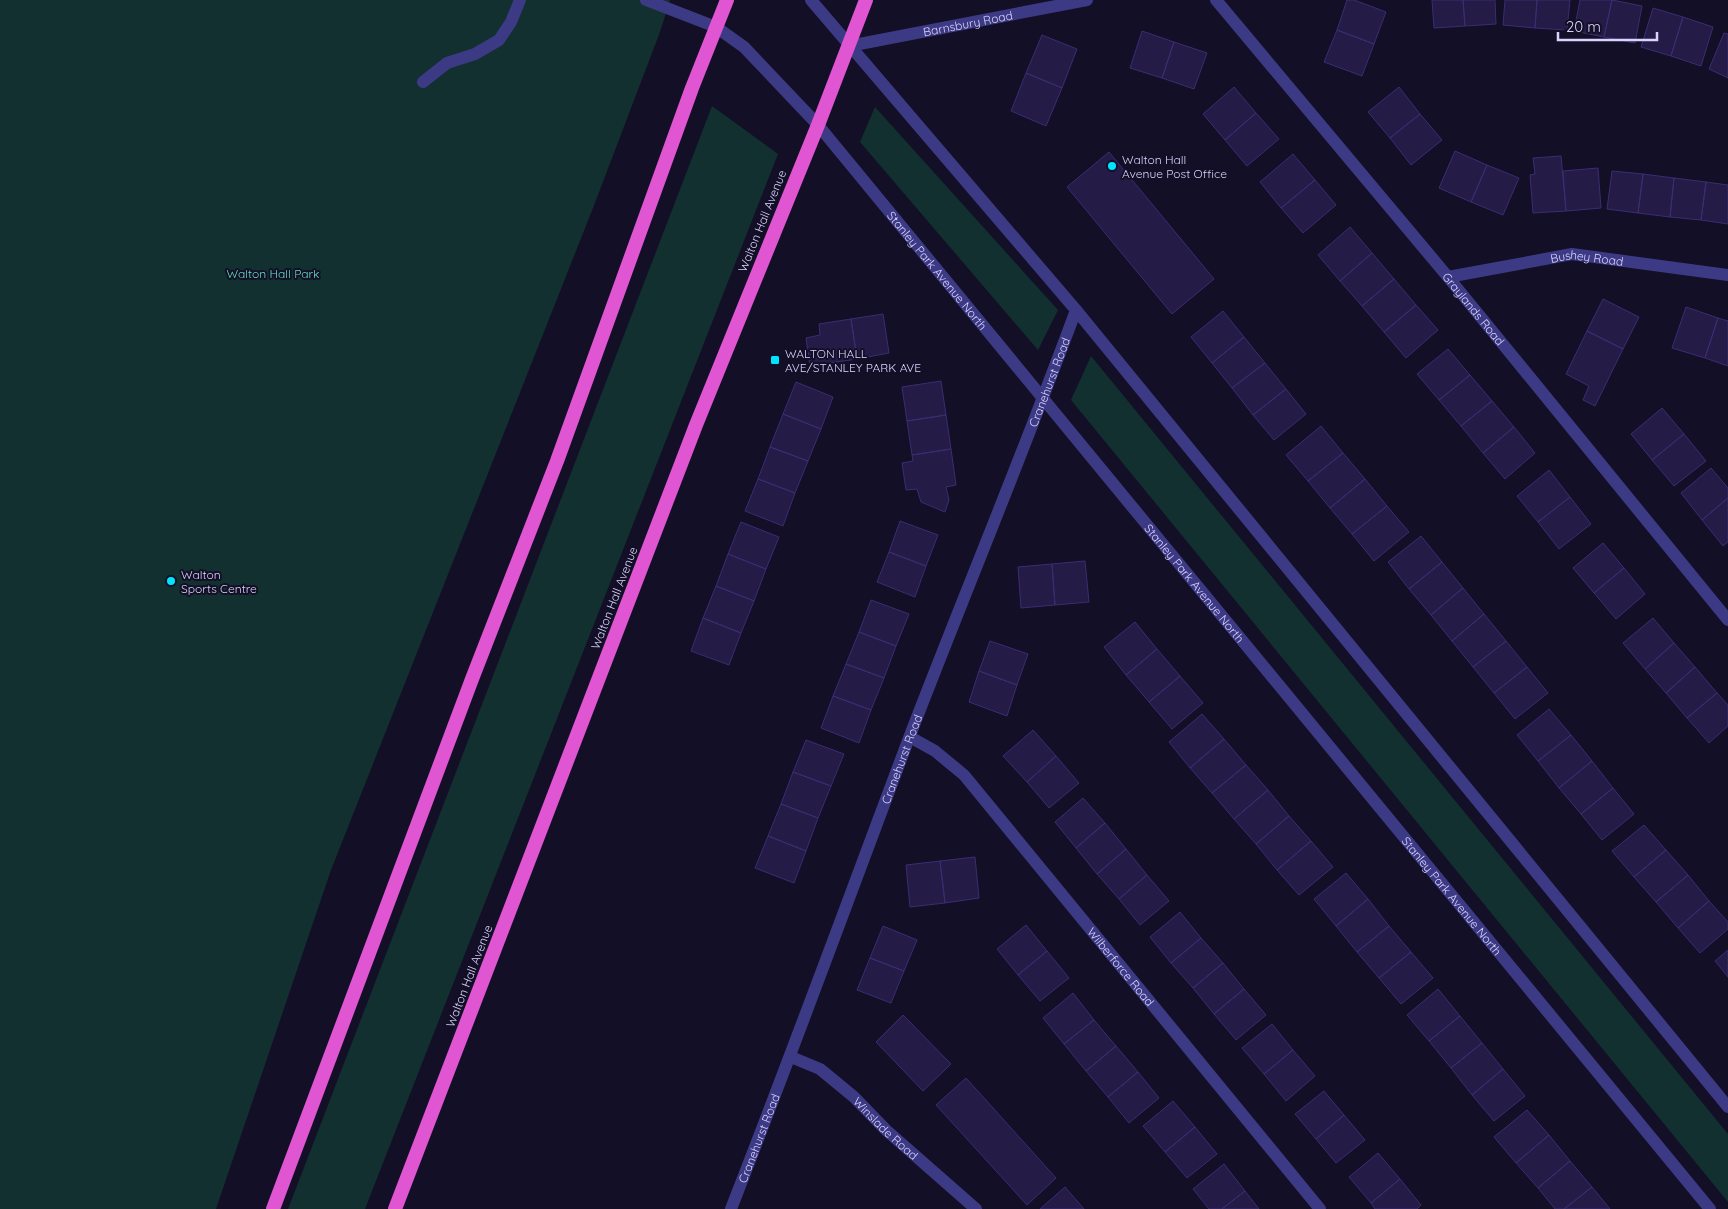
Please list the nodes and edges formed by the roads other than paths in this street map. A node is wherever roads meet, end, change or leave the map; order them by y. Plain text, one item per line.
1 (520, 0) edge
2 (646, 0) edge
3 (727, 0) edge
4 (811, 0) edge
5 (866, 0) edge
6 (1086, 0) edge
7 (1216, 0) edge
8 (716, 27) junction
9 (849, 46) junction
10 (423, 82) dead end
11 (818, 125) junction
12 (1728, 275) edge
13 (1448, 277) junction
14 (1076, 310) junction
15 (1043, 400) junction
16 (1728, 620) edge
17 (910, 737) junction
18 (791, 1057) junction
19 (1728, 1107) edge
20 (273, 1209) edge
21 (395, 1209) edge
22 (731, 1209) edge
23 (976, 1209) edge
24 (1320, 1209) edge
25 (1710, 1209) edge

1 - 10 street
2 - 8 street, Stanley Park Avenue North
3 - 8 highway
4 - 9 street
5 - 9 highway, Walton Hall Avenue
6 - 9 street, Barnsbury Road
7 - 13 street, Graylands Road
8 - 11 street, Stanley Park Avenue North
8 - 20 highway
9 - 11 highway, Walton Hall Avenue
9 - 14 street
11 - 15 street, Stanley Park Avenue North
11 - 21 highway, Walton Hall Avenue
12 - 13 street, Bushey Road
13 - 16 street, Graylands Road
14 - 15 street, Cranehurst Road
14 - 19 street
15 - 17 street, Cranehurst Road
15 - 25 street, Stanley Park Avenue North
17 - 18 street, Cranehurst Road
17 - 24 street, Wilberforce Road
18 - 22 street, Cranehurst Road
18 - 23 street, Winslade Road

